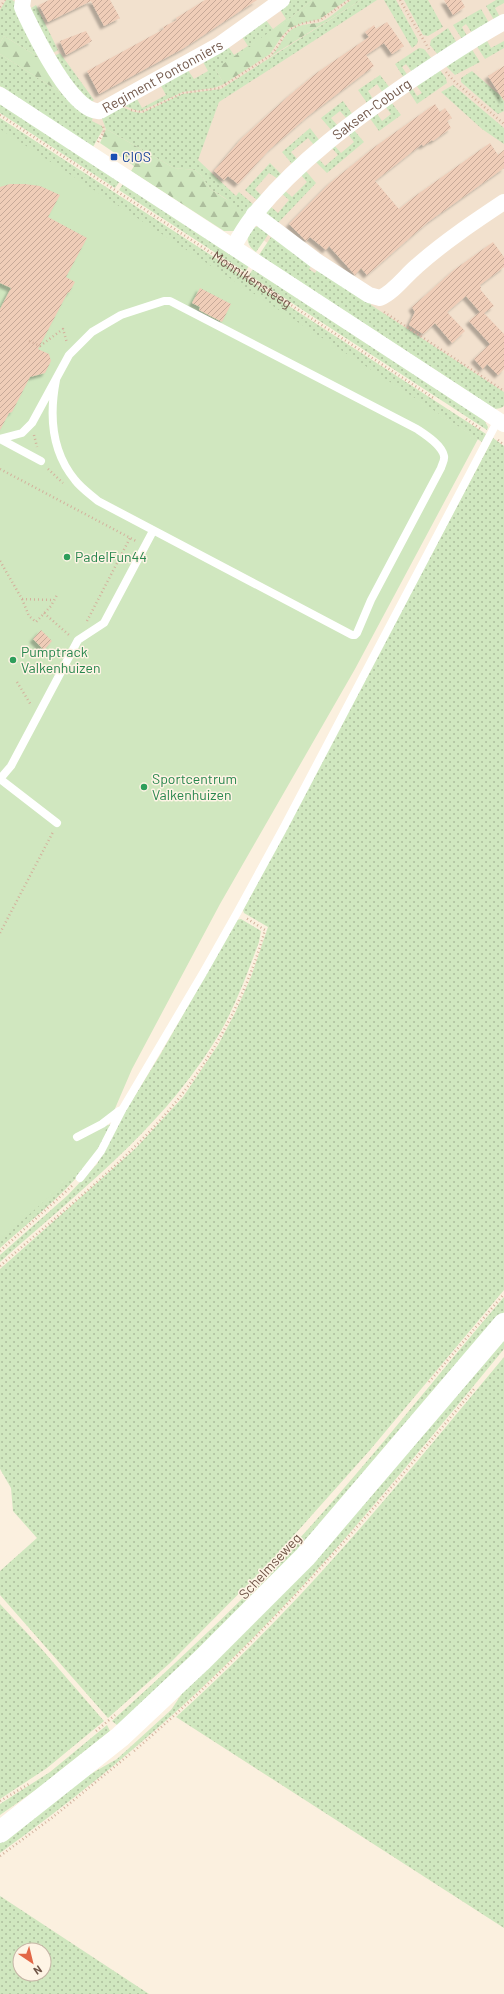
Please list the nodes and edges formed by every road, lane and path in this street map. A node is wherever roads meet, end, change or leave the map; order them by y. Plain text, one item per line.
1 (5, 0) edge
2 (23, 0) edge
3 (282, 0) edge
4 (349, 0) edge
5 (0, 7) edge
6 (504, 22) edge
7 (0, 95) edge
8 (118, 101) junction
9 (0, 115) edge
10 (504, 202) edge
11 (254, 214) junction
12 (233, 247) junction
13 (374, 297) junction
14 (29, 341) dead end
15 (69, 355) junction
16 (56, 380) junction
17 (504, 391) edge
18 (436, 399) dead end
19 (462, 416) dead end
20 (502, 420) edge
21 (32, 422) junction
22 (491, 435) junction
23 (0, 439) edge
24 (504, 445) edge
25 (41, 461) joint
26 (0, 469) edge
27 (153, 531) junction
28 (130, 538) junction
29 (145, 546) junction
30 (0, 561) edge
31 (57, 595) dead end
32 (22, 599) junction
33 (54, 600) junction
34 (44, 613) junction
35 (78, 640) junction
36 (17, 682) dead end
37 (38, 715) junction
38 (0, 779) edge
39 (57, 823) joint
40 (237, 913) junction
41 (0, 933) edge
42 (122, 1110) junction
43 (77, 1137) dead end
44 (80, 1178) joint
45 (0, 1252) edge
46 (0, 1266) edge
47 (504, 1294) edge
48 (504, 1324) edge
49 (425, 1387) dead end
50 (118, 1712) dead end
51 (91, 1736) dead end
52 (34, 1781) dead end
53 (0, 1801) edge
54 (0, 1832) edge

1 - 5 path
2 - 8 street, Regiment Pontonniers
3 - 8 street, Regiment Pontonniers
4 - 8 path
6 - 11 street, Saksen-Coburg
7 - 12 street, Monnikensteeg
9 - 18 path, Monnikensteeg
10 - 13 street
11 - 12 street, Saksen-Coburg
11 - 13 street
12 - 20 street, Monnikensteeg
13 - 17 path
14 - 15 path
15 - 16 lane
15 - 27 lane
16 - 21 lane
16 - 27 lane
19 - 22 path
20 - 22 lane
21 - 23 lane
21 - 25 path
22 - 24 path
22 - 40 lane
23 - 25 lane
26 - 28 path
27 - 29 lane
28 - 29 path
28 - 35 path
29 - 35 lane
30 - 32 path
31 - 33 path
32 - 33 path
32 - 34 path
33 - 34 path
34 - 35 path
35 - 37 lane
36 - 37 path
37 - 38 lane
38 - 39 lane
39 - 41 path
40 - 42 lane
40 - 46 path
42 - 43 lane
42 - 44 lane
44 - 45 path
47 - 49 path
48 - 54 main road, Schelmseweg
50 - 51 path
52 - 53 path

